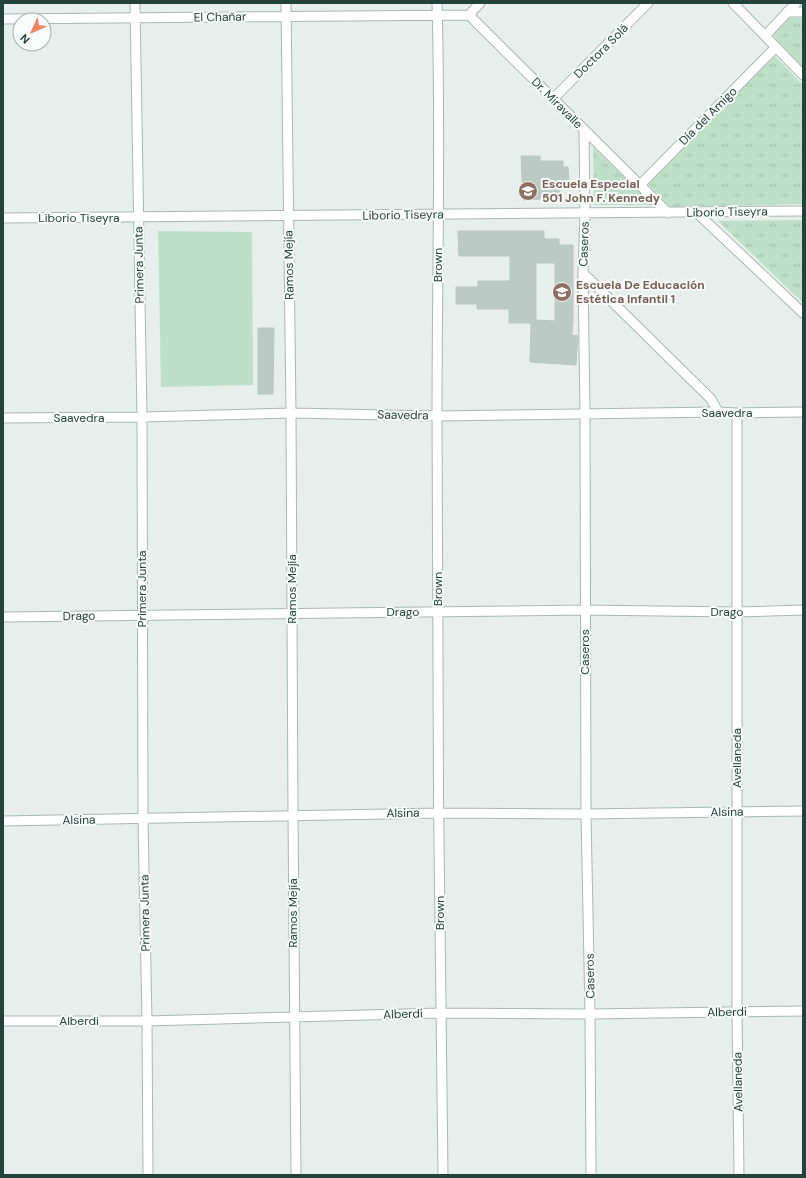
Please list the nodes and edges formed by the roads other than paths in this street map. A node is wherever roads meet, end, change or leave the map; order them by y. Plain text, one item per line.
1 (135, 3) edge
2 (286, 3) edge
3 (437, 3) edge
4 (480, 3) edge
5 (648, 3) edge
6 (733, 3) edge
7 (796, 3) edge
8 (787, 12) junction
9 (803, 12) edge
10 (468, 14) junction
11 (286, 16) junction
12 (437, 16) junction
13 (135, 18) junction
14 (3, 19) edge
15 (765, 36) junction
16 (776, 47) junction
17 (803, 75) edge
18 (553, 99) junction
19 (584, 130) junction
20 (640, 185) junction
21 (803, 211) edge
22 (695, 212) junction
23 (668, 213) junction
24 (585, 214) junction
25 (439, 215) junction
26 (289, 216) junction
27 (3, 218) edge
28 (138, 218) junction
29 (583, 274) junction
30 (803, 313) edge
31 (718, 412) junction
32 (803, 412) edge
33 (737, 413) junction
34 (291, 414) junction
35 (585, 414) junction
36 (437, 416) junction
37 (142, 417) junction
38 (3, 418) edge
39 (585, 610) junction
40 (803, 610) edge
41 (439, 612) junction
42 (737, 612) junction
43 (292, 613) junction
44 (142, 615) junction
45 (3, 617) edge
46 (803, 811) edge
47 (736, 812) junction
48 (439, 813) junction
49 (586, 814) junction
50 (293, 815) junction
51 (143, 819) junction
52 (3, 821) edge
53 (803, 1011) edge
54 (737, 1012) junction
55 (441, 1013) junction
56 (590, 1014) junction
57 (294, 1018) junction
58 (3, 1021) edge
59 (147, 1021) junction
60 (148, 1175) edge
61 (296, 1175) edge
62 (443, 1175) edge
63 (591, 1175) edge
64 (739, 1175) edge

1 - 13 street, Primera Junta
2 - 11 street, Ramos Mejía
3 - 12 street, Brown
4 - 10 street
5 - 18 street, Doctora Solá
6 - 15 street
7 - 8 street
8 - 9 street
8 - 15 street
10 - 12 street
10 - 18 street, Dr. Miravalle
11 - 12 street, El Chañar
11 - 13 street, El Chañar
11 - 26 street, Ramos Mejía
12 - 25 street, Brown
13 - 14 street, El Chañar
13 - 28 street, Primera Junta
15 - 16 street
16 - 17 street
16 - 20 street, Día del Amigo
18 - 19 street, Dr. Miravalle
19 - 20 street, Dr. Miravalle
19 - 24 street, Caseros
20 - 23 street, Dr. Miravalle
21 - 22 street, Liborio Tiseyra
22 - 23 street, Liborio Tiseyra
22 - 30 street
23 - 24 street, Liborio Tiseyra
24 - 25 street, Liborio Tiseyra
24 - 29 street, Caseros
25 - 26 street, Liborio Tiseyra
25 - 36 street, Brown
26 - 28 street, Liborio Tiseyra
26 - 34 street, Ramos Mejía
27 - 28 street, Liborio Tiseyra
28 - 37 street, Primera Junta
29 - 31 street
29 - 35 street, Caseros
31 - 33 street, Saavedra
31 - 35 street, Saavedra
32 - 33 street, Saavedra
33 - 42 street, Avellaneda
34 - 36 street, Saavedra
34 - 37 street, Saavedra
34 - 43 street, Ramos Mejía
35 - 36 street, Saavedra
35 - 39 street, Caseros
36 - 41 street, Brown
37 - 38 street, Saavedra
37 - 44 street, Primera Junta
39 - 41 street, Drago
39 - 42 street, Drago
39 - 49 street, Caseros
40 - 42 street, Drago
41 - 43 street, Drago
41 - 48 street, Brown
42 - 47 street, Avellaneda
43 - 44 street, Drago
43 - 50 street, Ramos Mejía
44 - 45 street, Drago
44 - 51 street, Primera Junta
46 - 47 street, Alsina
47 - 49 street, Alsina
47 - 54 street, Avellaneda
48 - 49 street, Alsina
48 - 50 street, Alsina
48 - 55 street, Brown
49 - 56 street, Caseros
50 - 51 street, Alsina
50 - 57 street, Ramos Mejía
51 - 52 street, Alsina
51 - 59 street, Primera Junta
53 - 54 street, Alberdi
54 - 56 street, Alberdi
54 - 64 street, Avellaneda
55 - 56 street, Alberdi
55 - 57 street, Alberdi
55 - 62 street, Brown
56 - 63 street, Caseros
57 - 59 street, Alberdi
57 - 61 street, Ramos Mejía
58 - 59 street, Alberdi
59 - 60 street, Primera Junta

